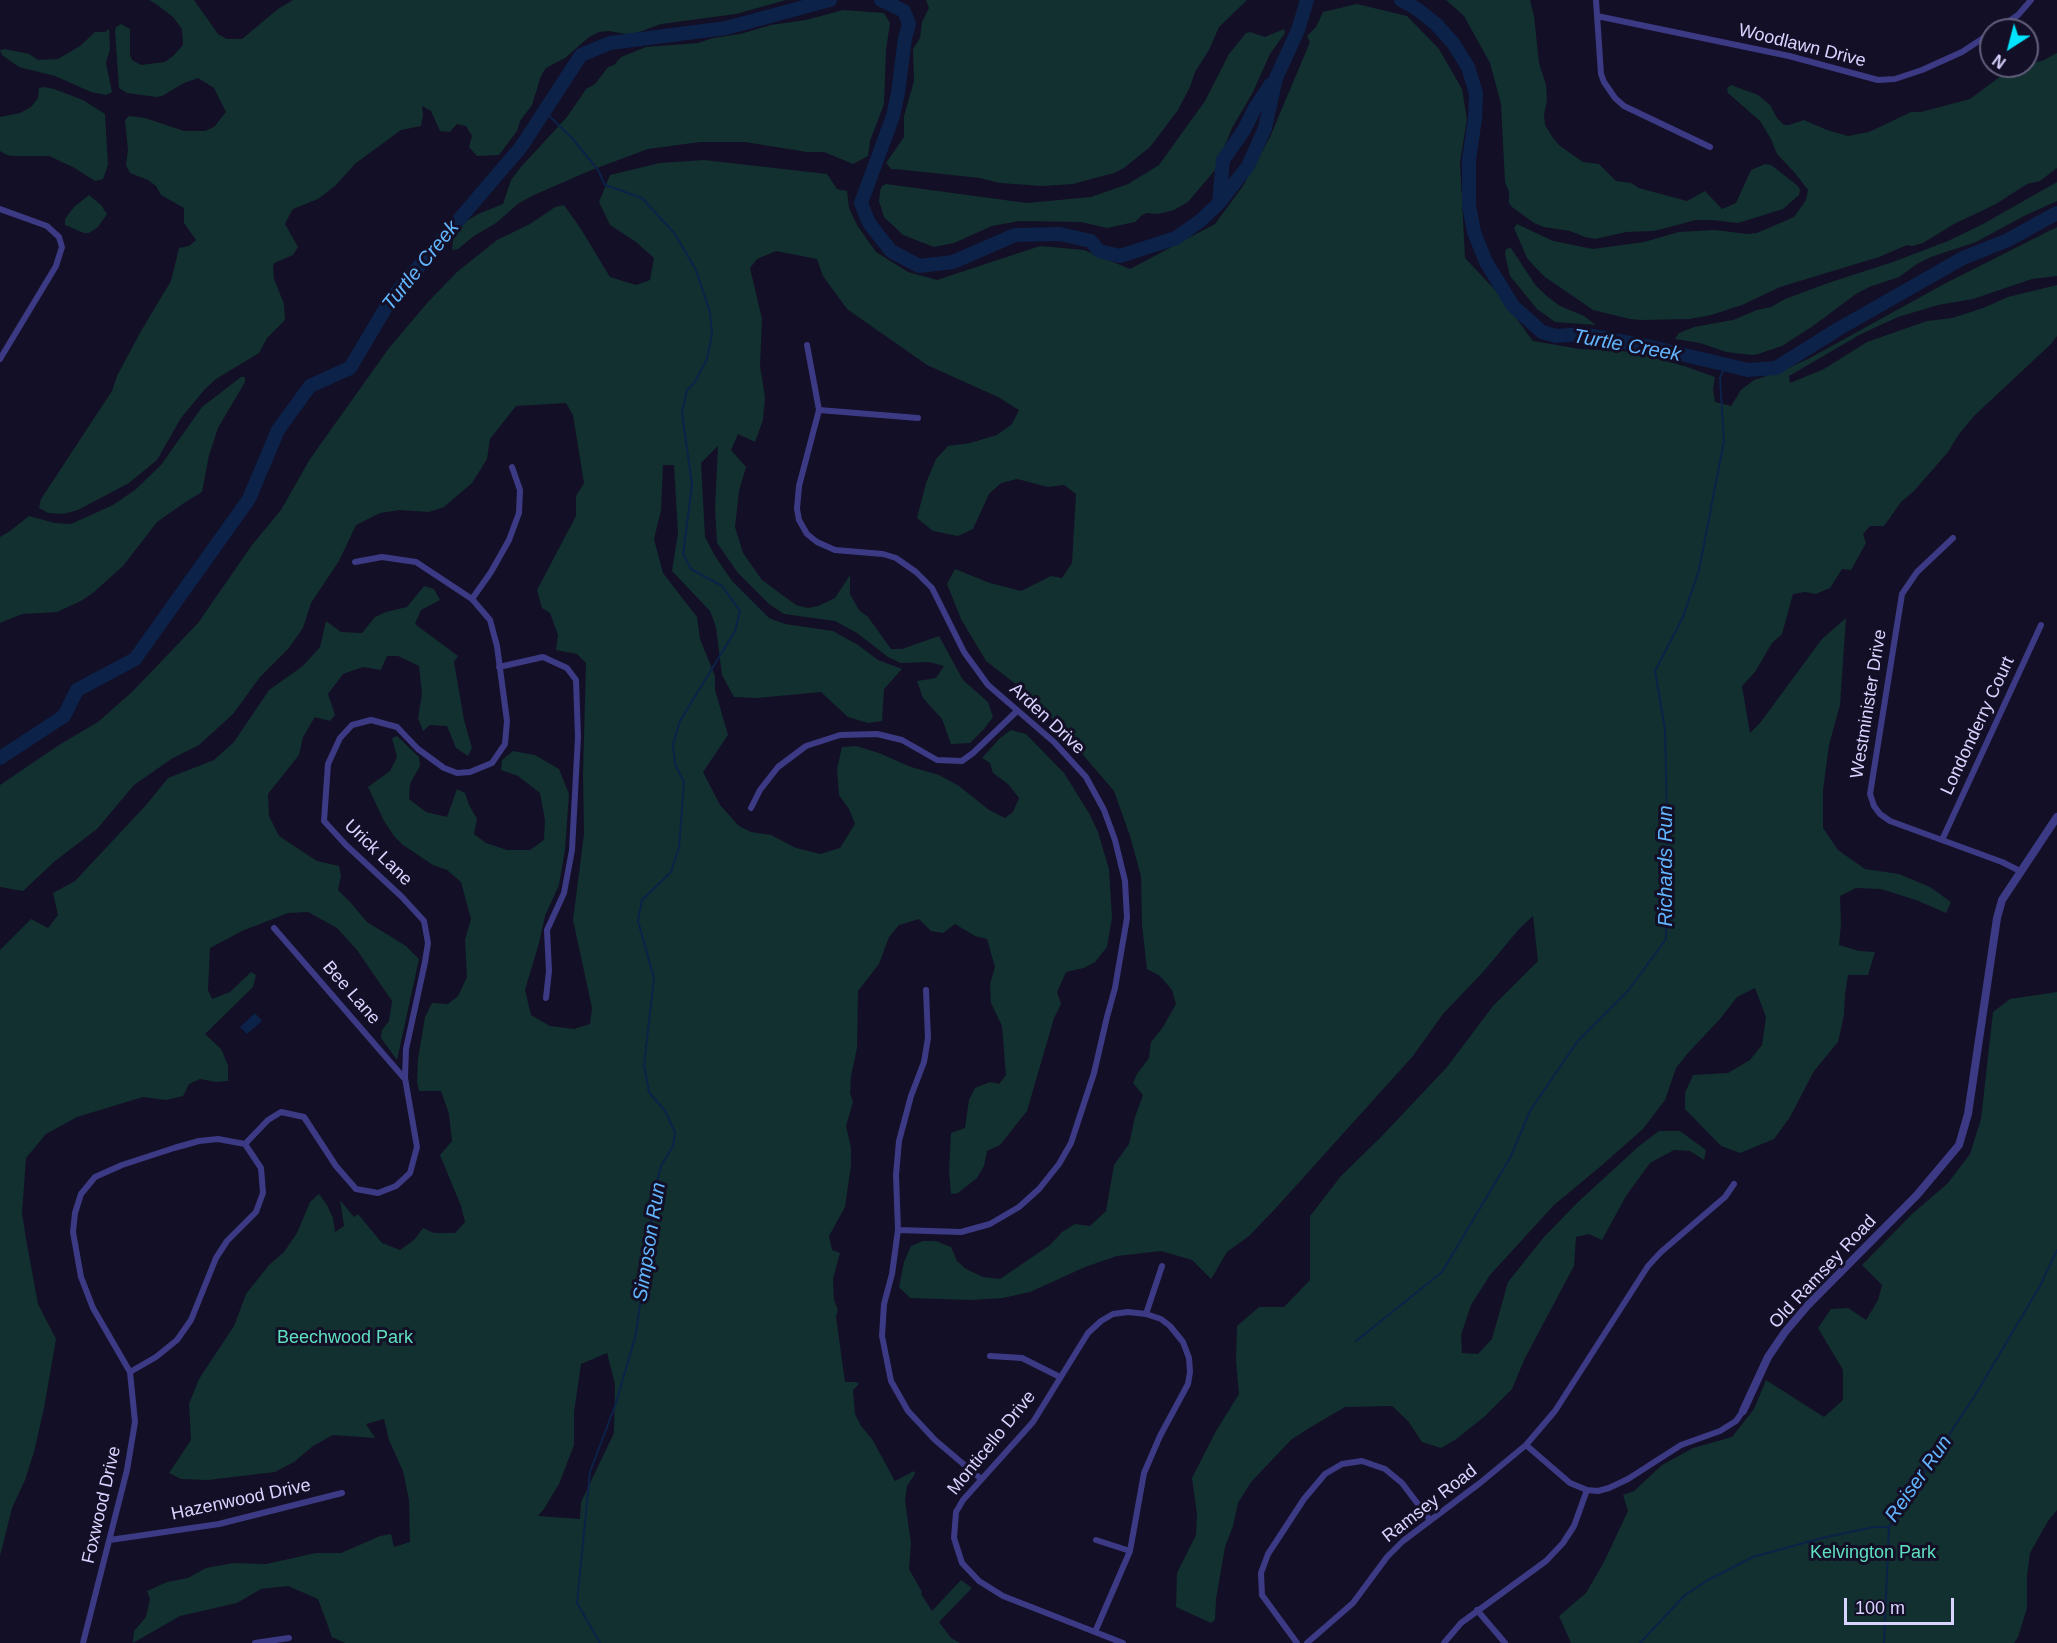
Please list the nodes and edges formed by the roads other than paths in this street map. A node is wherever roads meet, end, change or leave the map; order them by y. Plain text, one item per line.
1 (1596, 0) edge
2 (2031, 0) edge
3 (1597, 16) junction
4 (2014, 18) edge
5 (1979, 41) edge
6 (1710, 147) dead end
7 (0, 209) edge
8 (807, 345) dead end
9 (0, 359) edge
10 (819, 410) junction
11 (918, 418) dead end
12 (512, 467) dead end
13 (1953, 538) dead end
14 (355, 562) dead end
15 (472, 599) junction
16 (2041, 625) dead end
17 (499, 667) junction
18 (1017, 711) junction
19 (751, 808) dead end
20 (2057, 817) edge
21 (1942, 840) junction
22 (2020, 871) junction
23 (274, 928) dead end
24 (926, 990) dead end
25 (546, 998) dead end
26 (405, 1078) junction
27 (245, 1144) junction
28 (1734, 1184) dead end
29 (898, 1230) junction
30 (1162, 1266) dead end
31 (1146, 1314) junction
32 (990, 1356) dead end
33 (130, 1372) junction
34 (1060, 1377) junction
35 (1743, 1410) joint
36 (1526, 1445) junction
37 (981, 1479) junction
38 (1587, 1490) junction
39 (342, 1493) dead end
40 (1430, 1520) junction
41 (110, 1540) junction
42 (1095, 1540) dead end
43 (1130, 1551) junction
44 (1477, 1610) junction
45 (1095, 1632) junction
46 (289, 1638) dead end
47 (83, 1643) edge
48 (255, 1643) edge
49 (1123, 1643) edge
50 (1297, 1643) edge
51 (1307, 1643) edge
52 (1444, 1643) edge
53 (1505, 1643) edge

1 - 3 street
2 - 4 street
3 - 5 street, Woodlawn Drive
3 - 6 street
7 - 9 street
8 - 10 street, Arden Drive
10 - 11 street
10 - 18 street, Arden Drive
12 - 15 street
13 - 21 street, Westminister Drive
14 - 15 street, Urick Lane
15 - 17 street, Urick Lane
16 - 21 street, Londonderry Court
17 - 25 street
17 - 26 street, Urick Lane
18 - 19 street
18 - 29 street, Arden Drive
20 - 22 street, Old Ramsey Road
21 - 22 street, Westminister Drive
22 - 35 street, Old Ramsey Road
23 - 26 street, Bee Lane
24 - 29 street
26 - 27 street, Urick Lane
27 - 33 street
27 - 33 street, Foxwood Drive
28 - 36 street
29 - 37 street
30 - 31 street
31 - 34 street, Monticello Drive
31 - 43 street, Monticello Drive
32 - 34 street
33 - 41 street, Foxwood Drive
34 - 37 street, Monticello Drive
35 - 38 street, Old Ramsey Road
36 - 38 street
36 - 40 street, Ramsey Road
37 - 45 street, Monticello Drive
38 - 44 street
39 - 41 street, Hazenwood Drive
40 - 50 street
40 - 51 street, Ramsey Road
41 - 47 street, Foxwood Drive
42 - 43 street
43 - 45 street, Monticello Drive
44 - 52 street
44 - 53 street
45 - 49 street, Monticello Drive
46 - 48 street

